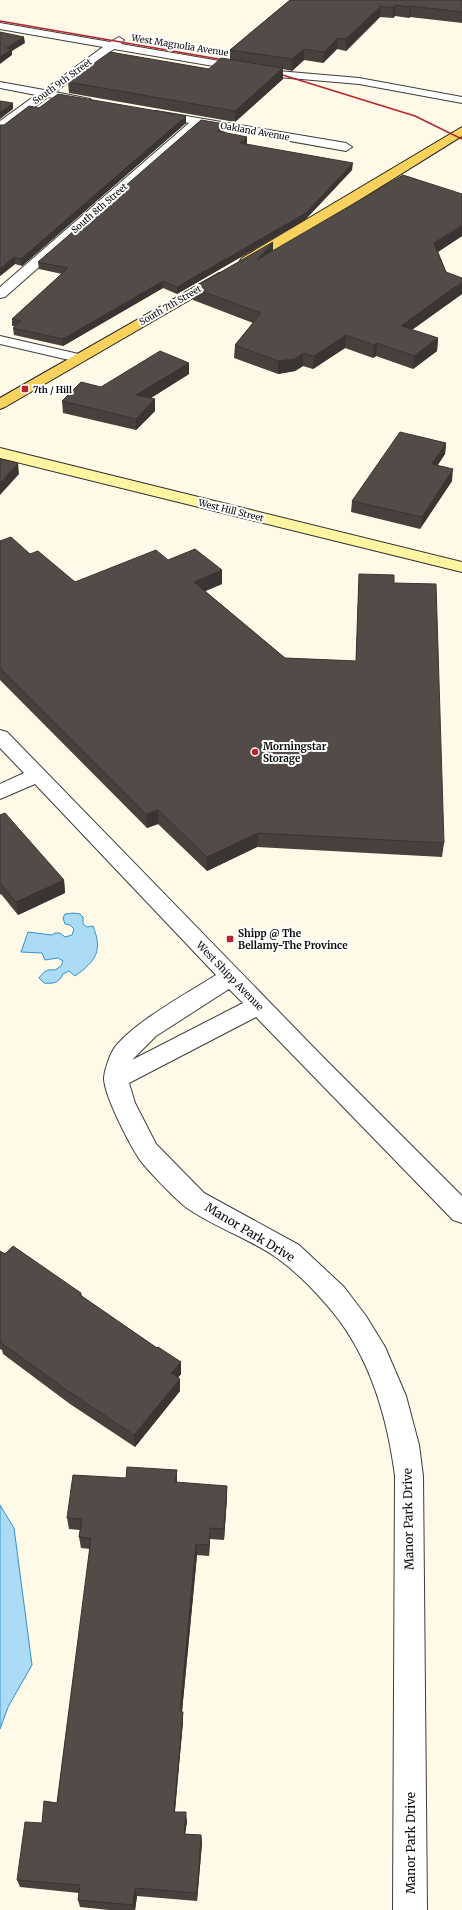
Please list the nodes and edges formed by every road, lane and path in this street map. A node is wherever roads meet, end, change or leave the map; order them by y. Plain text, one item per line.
1 (0, 26) edge
2 (111, 33) dead end
3 (128, 37) joint
4 (113, 45) junction
5 (300, 65) edge
6 (359, 81) junction
7 (0, 85) edge
8 (45, 94) junction
9 (462, 100) edge
10 (99, 103) edge
11 (144, 112) edge
12 (198, 121) junction
13 (0, 127) edge
14 (462, 131) edge
15 (346, 147) dead end
16 (0, 294) edge
17 (0, 340) edge
18 (78, 358) junction
19 (0, 404) edge
20 (0, 453) edge
21 (462, 567) edge
22 (0, 736) edge
23 (38, 775) junction
24 (0, 792) edge
25 (231, 977) junction
26 (258, 1006) junction
27 (116, 1079) junction
28 (462, 1212) edge
29 (410, 1910) edge

1 - 4 street, West Magnolia Avenue
2 - 3 street, West Magnolia Avenue
3 - 4 street, South 9th Street
4 - 6 street, West Magnolia Avenue
4 - 8 street, South 9th Street
5 - 6 street, West Magnolia Avenue
6 - 9 street, West Magnolia Avenue
7 - 8 street
8 - 10 street
8 - 13 street, South 9th Street
11 - 12 street, Oakland Avenue
12 - 15 street, Oakland Avenue
12 - 16 street, South 8th Street
14 - 18 main road, South 7th Street
17 - 18 street
18 - 19 main road, South 7th Street
20 - 21 street, West Hill Street
22 - 23 street, West Shipp Avenue
23 - 24 street
23 - 25 street, West Shipp Avenue
25 - 26 street, West Shipp Avenue
25 - 27 street
26 - 27 street
26 - 28 street, West Shipp Avenue
27 - 29 street, Manor Park Drive

